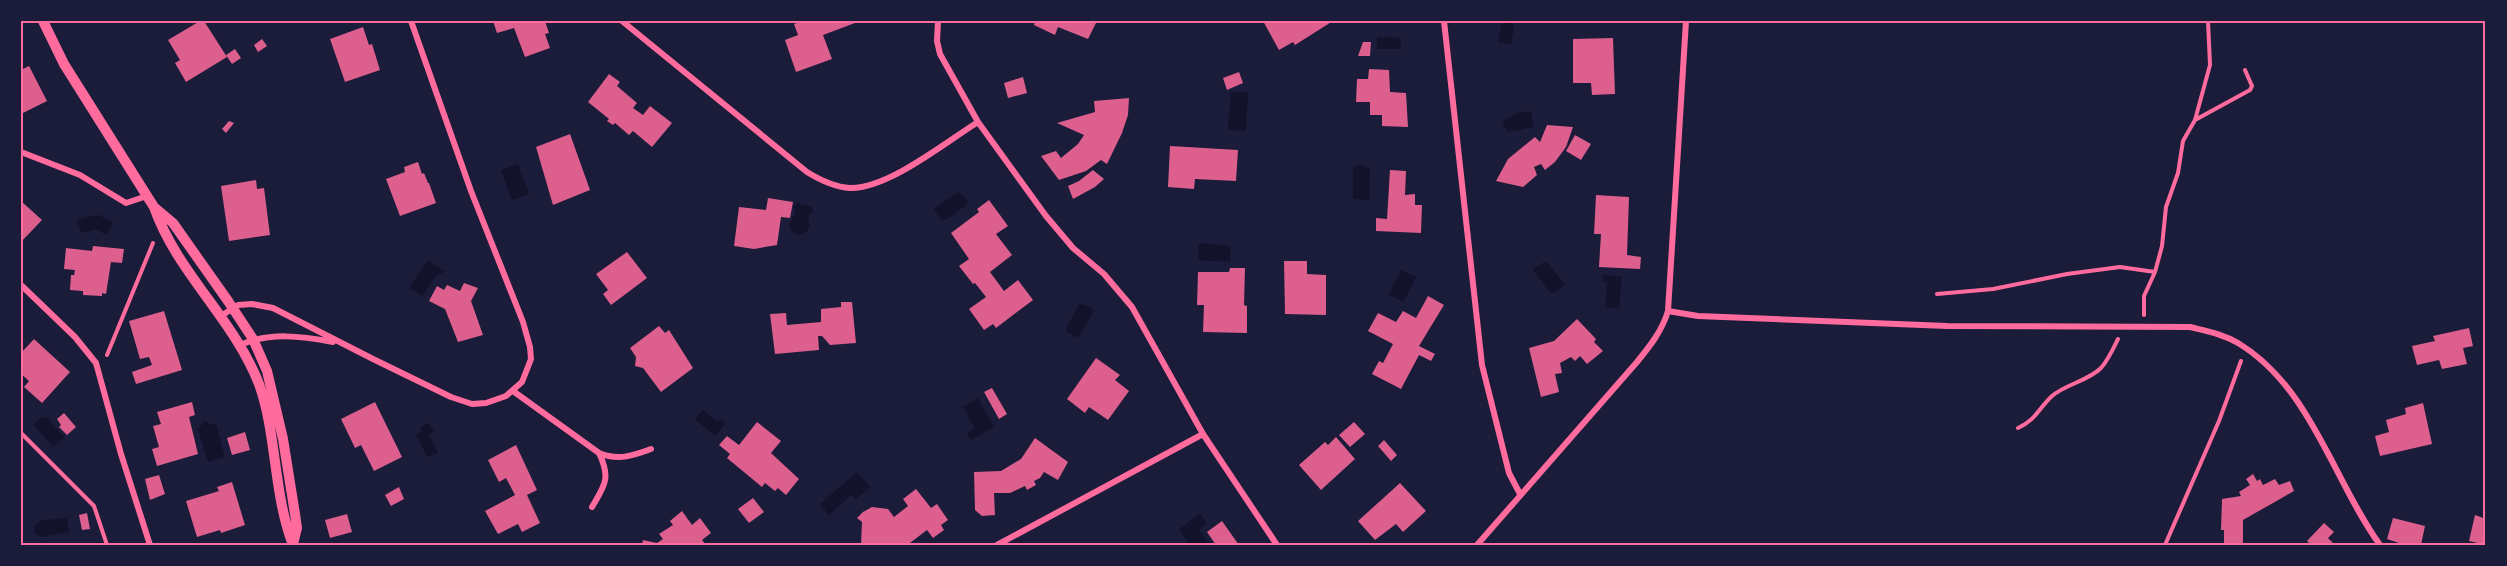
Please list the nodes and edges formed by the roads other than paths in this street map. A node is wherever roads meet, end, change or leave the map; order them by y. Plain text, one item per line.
1 (43, 21) edge
2 (411, 21) edge
3 (622, 21) edge
4 (938, 21) edge
5 (1444, 21) edge
6 (1686, 21) edge
7 (978, 122) junction
8 (21, 152) edge
9 (147, 196) junction
10 (154, 207) junction
11 (21, 285) edge
12 (233, 309) junction
13 (1668, 311) junction
14 (221, 316) junction
15 (253, 339) junction
16 (339, 343) junction
17 (240, 345) junction
18 (513, 391) junction
19 (1203, 434) junction
20 (651, 449) dead end
21 (599, 453) junction
22 (1520, 494) junction
23 (592, 507) dead end
24 (293, 544) edge
25 (150, 545) edge
26 (997, 545) edge
27 (1277, 545) edge
28 (1477, 545) edge
29 (2380, 545) edge

1 - 9 street
2 - 18 street
3 - 7 street
4 - 7 street
5 - 22 street
6 - 13 street
7 - 19 street
8 - 9 street
9 - 10 street
10 - 12 street
10 - 14 street
11 - 25 street
12 - 14 street
12 - 15 street
12 - 16 street
13 - 22 street
13 - 29 street
14 - 17 street
15 - 16 street
15 - 17 street
15 - 24 street
16 - 18 street
17 - 24 street
18 - 21 street
19 - 26 street
19 - 27 street
20 - 21 street
21 - 23 street
22 - 28 street

